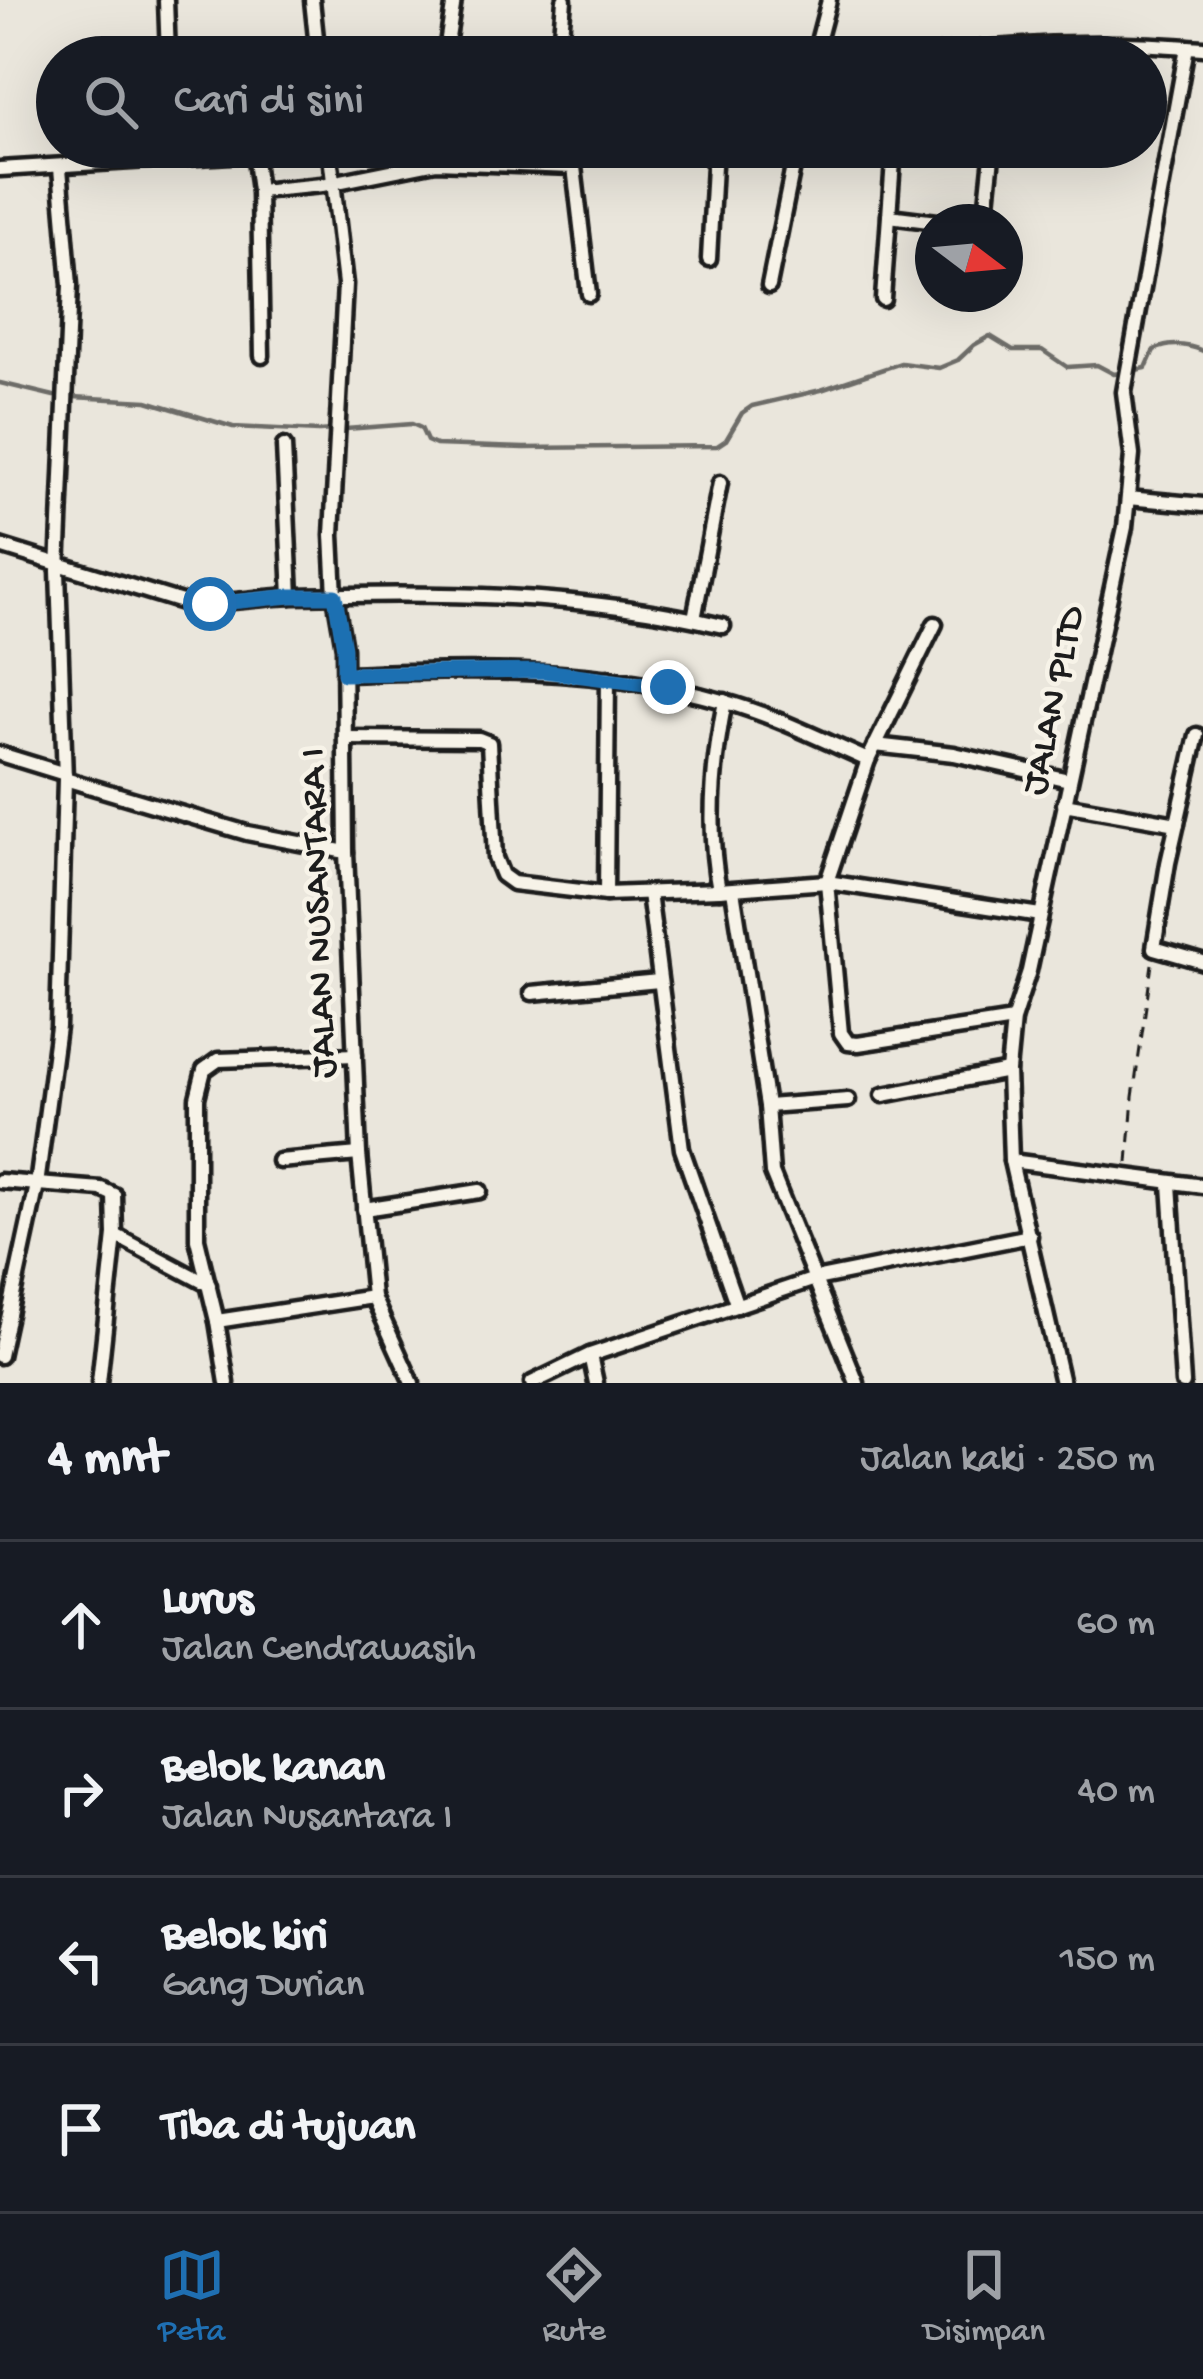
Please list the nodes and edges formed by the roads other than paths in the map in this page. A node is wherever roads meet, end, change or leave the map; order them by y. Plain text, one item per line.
1 (166, 0) edge
2 (312, 0) edge
3 (454, 0) edge
4 (564, 0) edge
5 (830, 0) edge
6 (167, 36) edge
7 (316, 36) edge
8 (448, 36) edge
9 (561, 36) edge
10 (820, 36) edge
11 (1167, 45) edge
12 (1187, 46) junction
13 (1203, 48) edge
14 (1167, 155) edge
15 (60, 168) joint
16 (254, 168) edge
17 (332, 168) edge
18 (405, 168) edge
19 (574, 168) edge
20 (714, 168) edge
21 (793, 168) edge
22 (892, 168) edge
23 (991, 168) edge
24 (1165, 168) edge
25 (0, 169) edge
26 (334, 182) junction
27 (259, 191) junction
28 (987, 204) edge
29 (889, 216) junction
30 (915, 219) edge
31 (709, 259) dead end
32 (769, 286) dead end
33 (589, 294) dead end
34 (884, 299) dead end
35 (262, 356) dead end
36 (284, 446) dead end
37 (720, 483) dead end
38 (1128, 498) junction
39 (1203, 505) edge
40 (0, 547) edge
41 (58, 566) junction
42 (291, 596) junction
43 (335, 596) junction
44 (694, 619) junction
45 (935, 623) dead end
46 (723, 626) dead end
47 (344, 674) junction
48 (608, 678) junction
49 (725, 701) junction
50 (1197, 735) dead end
51 (345, 739) junction
52 (875, 745) junction
53 (0, 751) edge
54 (868, 760) junction
55 (65, 777) junction
56 (1070, 780) junction
57 (1064, 804) junction
58 (1177, 824) junction
59 (346, 852) junction
60 (827, 882) junction
61 (726, 890) junction
62 (649, 893) junction
63 (606, 894) junction
64 (1040, 915) junction
65 (1203, 962) edge
66 (659, 981) junction
67 (532, 993) dead end
68 (1013, 1020) junction
69 (355, 1055) junction
70 (1008, 1071) junction
71 (883, 1094) dead end
72 (848, 1100) dead end
73 (767, 1106) junction
74 (359, 1154) junction
75 (279, 1161) dead end
76 (1011, 1161) junction
77 (0, 1181) edge
78 (1170, 1184) junction
79 (37, 1185) junction
80 (1203, 1186) edge
81 (480, 1191) dead end
82 (364, 1209) junction
83 (115, 1235) junction
84 (1030, 1236) junction
85 (815, 1279) junction
86 (209, 1285) junction
87 (374, 1297) junction
88 (737, 1306) junction
89 (217, 1321) junction
90 (590, 1355) junction
91 (0, 1356) edge
92 (98, 1383) edge
93 (227, 1383) edge
94 (412, 1383) edge
95 (532, 1383) edge
96 (596, 1383) edge
97 (857, 1383) edge
98 (1061, 1383) edge
99 (1183, 1383) edge

1 - 6 street
2 - 7 street
3 - 8 street
4 - 9 street
5 - 10 street
11 - 12 street
12 - 13 street
12 - 14 street, JALAN PLTD
15 - 25 street
15 - 41 street
16 - 27 street
17 - 26 street, JALAN NUSANTARA I
18 - 26 street
19 - 33 street
20 - 31 street
21 - 32 street
22 - 29 street
23 - 28 street
24 - 38 street, JALAN PLTD
26 - 27 street
26 - 43 street, JALAN NUSANTARA I
27 - 35 street
29 - 30 street
29 - 34 street
36 - 42 street
37 - 44 street
38 - 39 street
38 - 56 street, JALAN PLTD
40 - 41 street
41 - 42 street
41 - 55 street
42 - 43 street
43 - 44 street
43 - 47 street, JALAN NUSANTARA I
44 - 46 street
45 - 52 street
47 - 48 street
47 - 51 street, JALAN NUSANTARA I
48 - 49 street
48 - 63 street
49 - 54 street
49 - 61 street
50 - 58 street
51 - 59 street, JALAN NUSANTARA I
51 - 63 street
52 - 54 street
52 - 56 street
53 - 55 street
54 - 60 street
55 - 59 street
55 - 79 street
56 - 57 street, JALAN PLTD
57 - 58 street
57 - 64 street, JALAN PLTD
58 - 65 street
59 - 69 street, JALAN NUSANTARA I
60 - 61 street
60 - 64 street
60 - 68 street
61 - 62 street
61 - 73 street
62 - 63 street
62 - 66 street
64 - 68 street, JALAN PLTD
66 - 67 street
66 - 88 street
68 - 70 street, JALAN PLTD
69 - 74 street, JALAN NUSANTARA I
69 - 86 street
70 - 71 street
70 - 76 street, JALAN PLTD
72 - 73 street
73 - 85 street
74 - 75 street
74 - 82 street, JALAN NUSANTARA I
76 - 78 street
76 - 84 street, JALAN PLTD
77 - 79 street
78 - 80 street
78 - 99 street
79 - 83 street
79 - 91 street
81 - 82 street
82 - 87 street, JALAN NUSANTARA I
83 - 86 street
83 - 92 street
84 - 85 street
84 - 98 street, JALAN PLTD
85 - 88 street
85 - 97 street
86 - 89 street
87 - 89 street
87 - 94 street, JALAN NUSANTARA I
88 - 90 street
89 - 93 street
90 - 95 street
90 - 96 street

